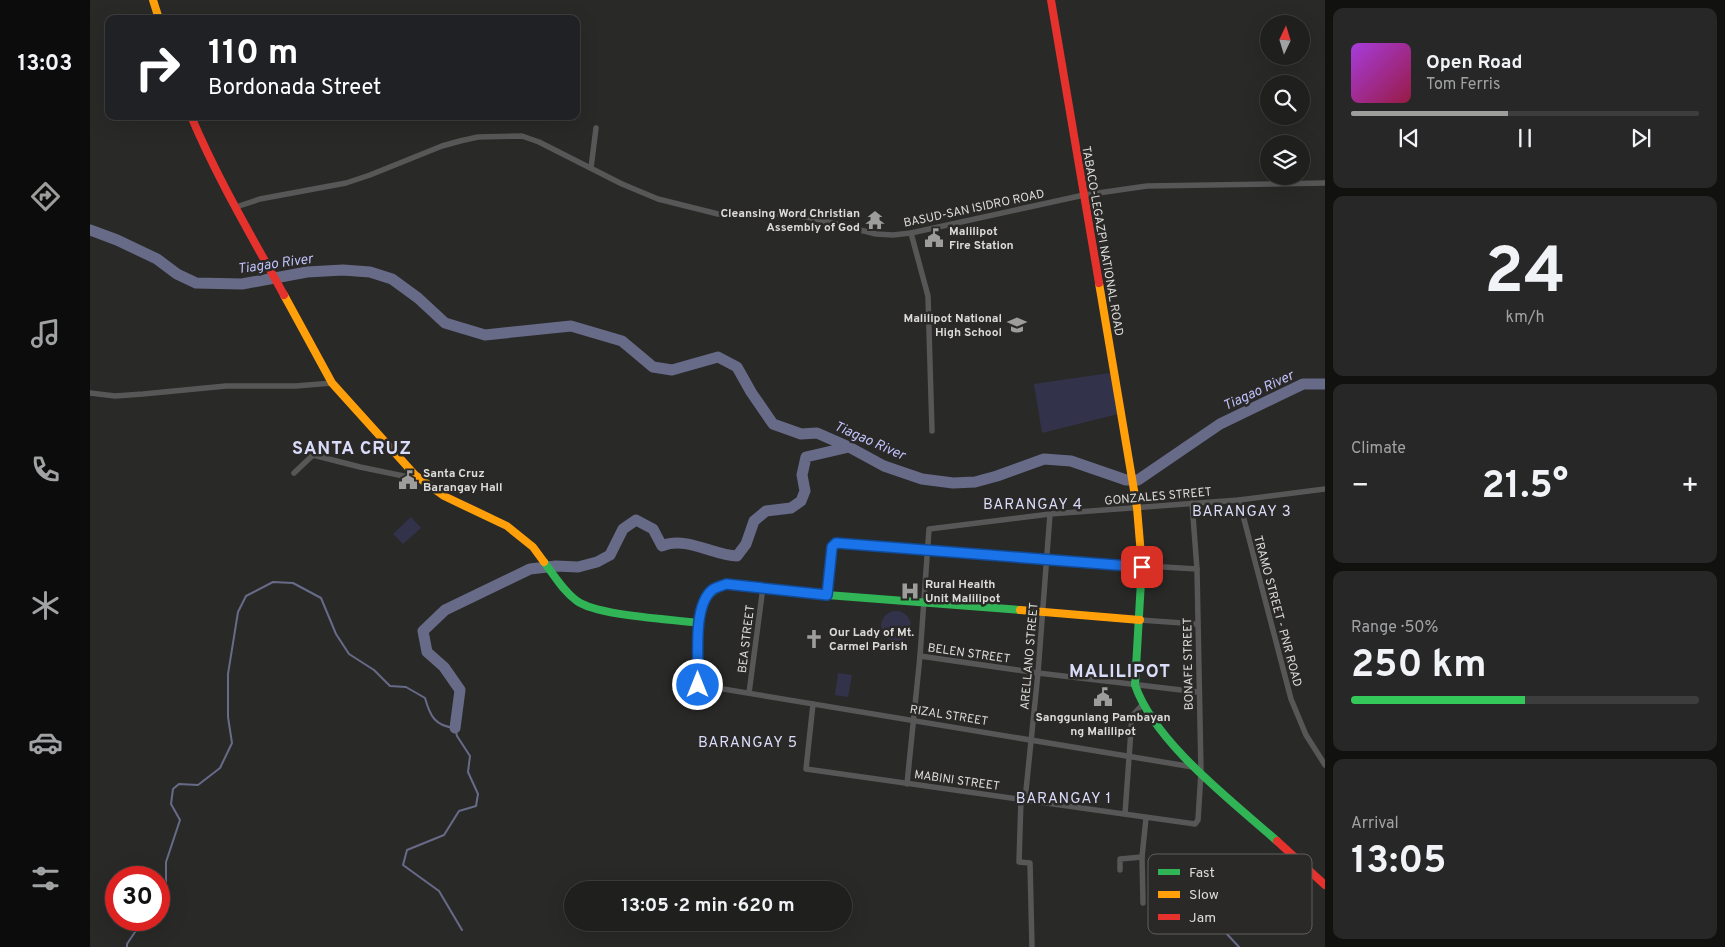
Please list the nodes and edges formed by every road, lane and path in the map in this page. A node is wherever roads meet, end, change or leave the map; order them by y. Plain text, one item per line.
1 (153, 0) edge
2 (1051, 0) edge
3 (158, 15) edge
4 (193, 120) edge
5 (596, 128) dead end
6 (590, 168) junction
7 (1325, 183) edge
8 (1084, 195) junction
9 (236, 207) junction
10 (910, 233) junction
11 (332, 383) junction
12 (90, 393) edge
13 (932, 431) dead end
14 (294, 473) dead end
15 (420, 480) junction
16 (1325, 489) edge
17 (1239, 500) junction
18 (1192, 503) junction
19 (1137, 508) junction
20 (1050, 514) junction
21 (928, 551) junction
22 (1048, 560) junction
23 (1142, 567) junction
24 (1196, 569) junction
25 (763, 587) junction
26 (827, 595) junction
27 (924, 603) junction
28 (1043, 613) junction
29 (1140, 620) junction
30 (699, 623) junction
31 (1197, 624) junction
32 (920, 656) junction
33 (1038, 673) junction
34 (1135, 685) junction
35 (1198, 692) junction
36 (749, 693) junction
37 (813, 704) junction
38 (1142, 705) junction
39 (914, 720) junction
40 (1031, 739) junction
41 (1129, 755) junction
42 (1325, 764) edge
43 (1198, 770) junction
44 (907, 784) junction
45 (1023, 799) junction
46 (1124, 814) junction
47 (1146, 818) junction
48 (1195, 824) joint
49 (1291, 854) edge
50 (1142, 857) junction
51 (1120, 870) dead end
52 (1312, 873) edge
53 (1325, 885) edge
54 (1143, 904) dead end
55 (1032, 947) edge

1 - 3 street
2 - 8 street, TABACO-LEGAZPI NATIONAL ROAD
4 - 9 street
5 - 6 street
6 - 9 street, BASUD-SAN ISIDRO ROAD
6 - 10 street, BASUD-SAN ISIDRO ROAD
7 - 8 street, BASUD-SAN ISIDRO ROAD
8 - 10 street, BASUD-SAN ISIDRO ROAD
8 - 19 street, TABACO-LEGAZPI NATIONAL ROAD
9 - 11 street
10 - 13 street
11 - 12 street
11 - 15 street
14 - 15 street
15 - 30 street
16 - 17 street, GONZALES STREET
17 - 18 street, GONZALES STREET
17 - 42 street, TRAMO STREET - PNR ROAD
18 - 19 street, GONZALES STREET
18 - 24 street, BONAFE STREET
19 - 20 street, GONZALES STREET
19 - 23 street, TABACO-LEGAZPI NATIONAL ROAD
20 - 21 street, GONZALES STREET
20 - 22 street, ARELLANO STREET
21 - 22 street
21 - 26 street
21 - 27 street
22 - 23 street
22 - 28 street, ARELLANO STREET
23 - 24 street
23 - 29 street, TABACO-LEGAZPI NATIONAL ROAD
24 - 31 street, BONAFE STREET
25 - 26 street
25 - 30 street
25 - 36 street, BEA STREET
26 - 27 street
27 - 28 street
27 - 32 street
28 - 29 street
28 - 33 street, ARELLANO STREET
29 - 31 street
29 - 34 street, TABACO-LEGAZPI NATIONAL ROAD
30 - 36 street, RIZAL STREET
31 - 35 street, BONAFE STREET
32 - 33 street, BELEN STREET
32 - 39 street
33 - 34 street, BELEN STREET
33 - 40 street, ARELLANO STREET
34 - 35 street, BELEN STREET
34 - 38 street
35 - 43 street, BONAFE STREET
36 - 37 street, RIZAL STREET
37 - 39 street, RIZAL STREET
37 - 44 street, MABINI STREET
38 - 41 street
38 - 43 street
39 - 40 street, RIZAL STREET
39 - 44 street
40 - 41 street, RIZAL STREET
40 - 45 street, ARELLANO STREET
41 - 43 street, RIZAL STREET
41 - 46 street
43 - 48 street, BONAFE STREET
43 - 49 street
44 - 45 street, MABINI STREET
45 - 46 street, MABINI STREET
45 - 55 street, ARELLANO STREET
46 - 47 street, MABINI STREET
47 - 48 street, MABINI STREET
47 - 50 street
50 - 51 street
50 - 54 street
52 - 53 street

